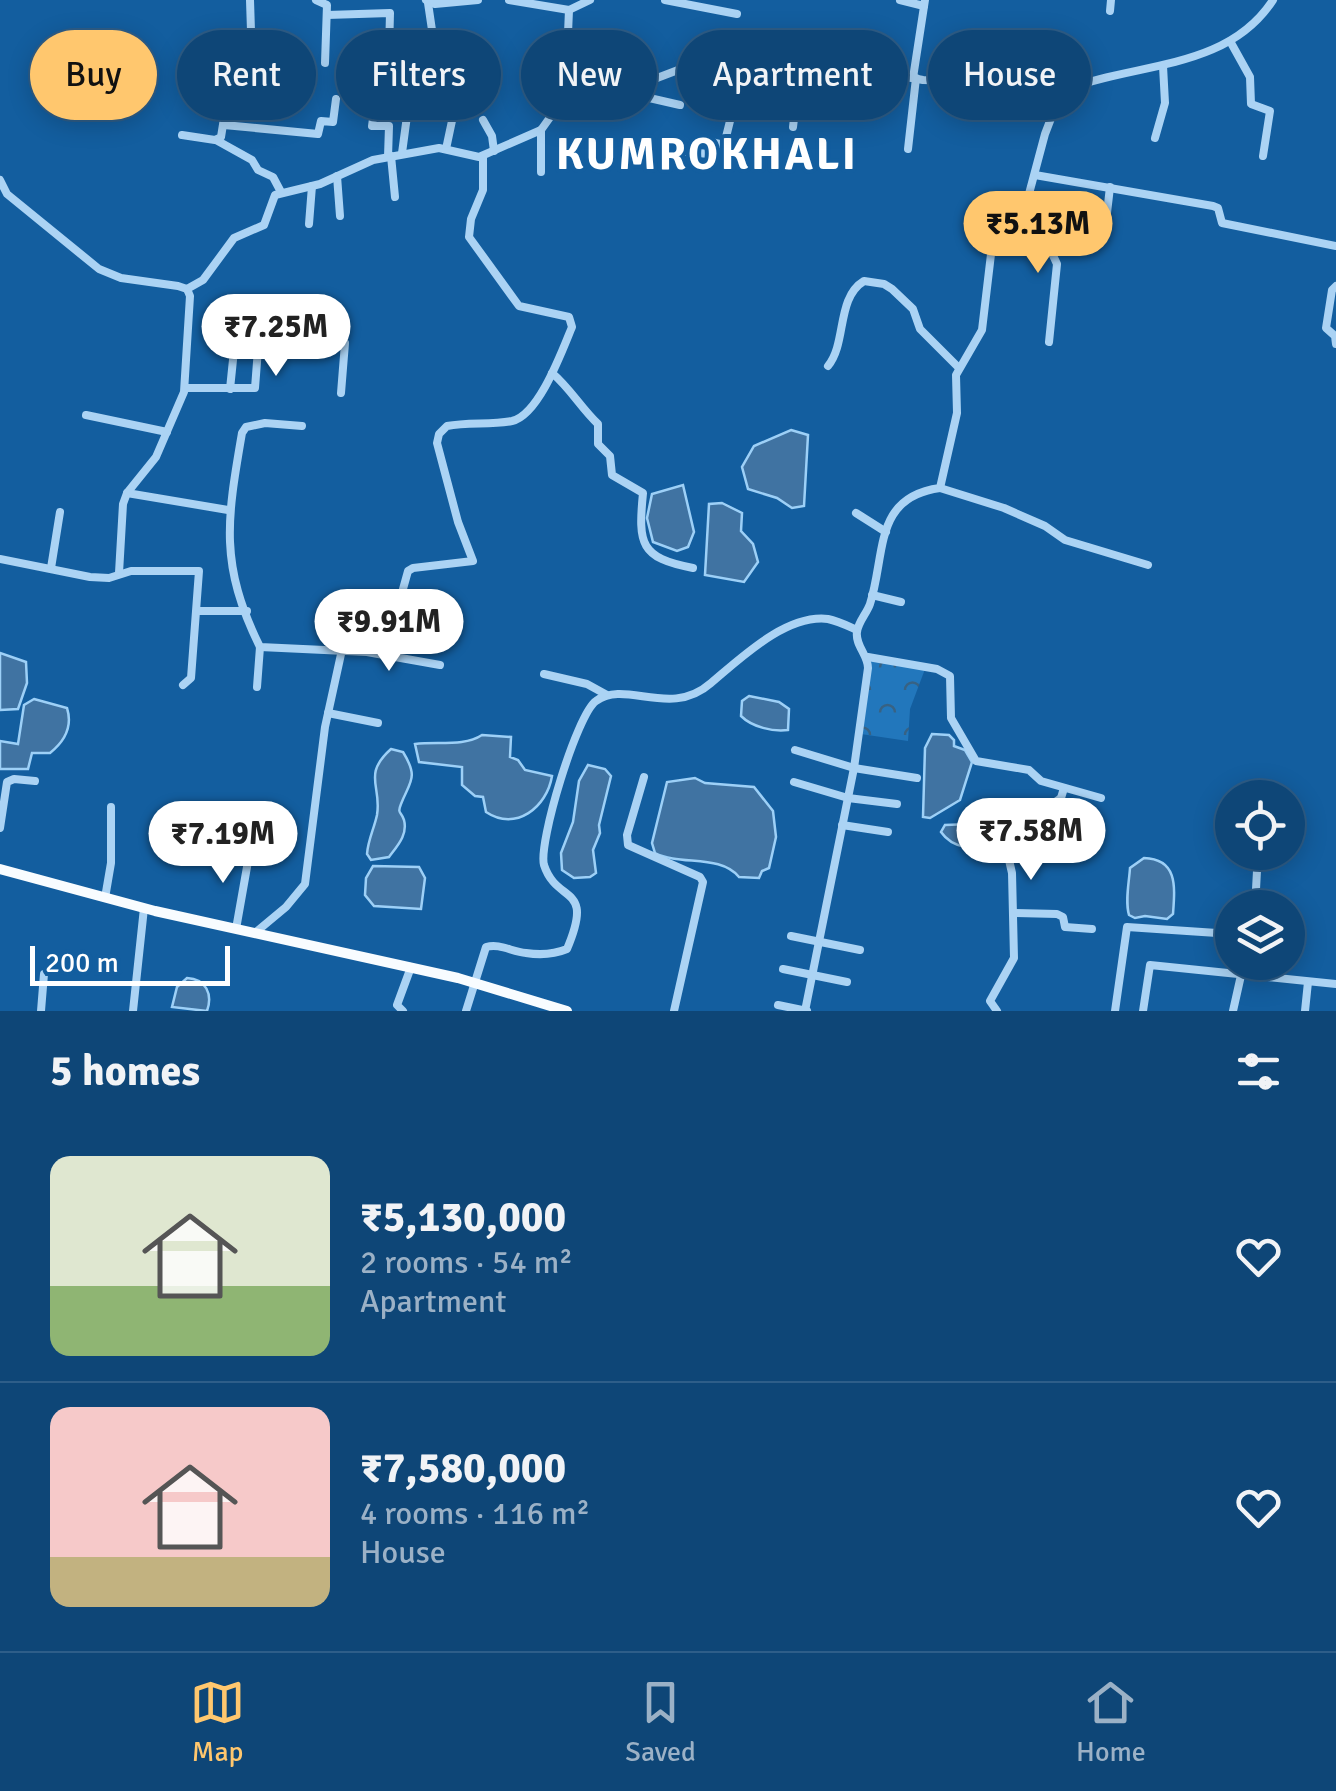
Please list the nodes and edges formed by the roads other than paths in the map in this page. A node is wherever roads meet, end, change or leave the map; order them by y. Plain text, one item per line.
1 (250, 0) edge
2 (316, 0) edge
3 (478, 0) edge
4 (509, 0) edge
5 (590, 0) edge
6 (665, 0) edge
7 (900, 0) edge
8 (1111, 0) edge
9 (1273, 0) edge
10 (427, 1) edge
11 (924, 3) edge
12 (570, 10) junction
13 (1110, 11) dead end
14 (737, 14) dead end
15 (327, 15) junction
16 (251, 30) edge
17 (390, 30) edge
18 (569, 30) edge
19 (1230, 41) junction
20 (325, 63) dead end
21 (1162, 66) junction
22 (908, 77) edge
23 (915, 78) junction
24 (928, 79) edge
25 (1091, 83) edge
26 (336, 99) dead end
27 (225, 120) edge
28 (373, 120) edge
29 (452, 120) edge
30 (483, 120) dead end
31 (548, 120) edge
32 (730, 120) edge
33 (794, 120) edge
34 (1051, 120) edge
35 (224, 125) junction
36 (793, 127) dead end
37 (541, 130) junction
38 (182, 136) dead end
39 (1155, 138) dead end
40 (216, 140) junction
41 (446, 148) junction
42 (908, 149) dead end
43 (677, 150) dead end
44 (494, 151) junction
45 (402, 154) junction
46 (390, 156) junction
47 (483, 156) junction
48 (1263, 156) dead end
49 (540, 172) dead end
50 (337, 176) junction
51 (1035, 176) junction
52 (0, 180) edge
53 (312, 186) junction
54 (1110, 187) junction
55 (281, 192) junction
56 (395, 196) dead end
57 (1028, 199) junction
58 (340, 216) dead end
59 (309, 224) dead end
60 (1105, 230) dead end
61 (1336, 246) edge
62 (1336, 286) edge
63 (187, 290) junction
64 (1049, 342) dead end
65 (1336, 344) edge
66 (234, 350) dead end
67 (828, 366) dead end
68 (958, 367) junction
69 (552, 373) junction
70 (185, 388) junction
71 (230, 389) junction
72 (341, 393) dead end
73 (86, 414) dead end
74 (302, 426) dead end
75 (166, 432) junction
76 (940, 488) junction
77 (127, 493) junction
78 (228, 510) junction
79 (60, 512) dead end
80 (856, 513) dead end
81 (886, 532) junction
82 (0, 559) edge
83 (1148, 565) dead end
84 (50, 568) junction
85 (694, 568) dead end
86 (119, 573) junction
87 (872, 595) junction
88 (901, 602) dead end
89 (197, 611) junction
90 (247, 611) junction
91 (857, 630) junction
92 (260, 647) junction
93 (340, 652) junction
94 (868, 657) junction
95 (440, 664) dead end
96 (544, 674) dead end
97 (183, 684) dead end
98 (257, 688) dead end
99 (607, 695) junction
100 (328, 713) junction
101 (378, 723) dead end
102 (795, 750) dead end
103 (854, 768) junction
104 (644, 777) dead end
105 (917, 778) dead end
106 (34, 781) dead end
107 (794, 782) dead end
108 (1062, 793) junction
109 (848, 798) junction
110 (1101, 798) dead end
111 (897, 804) dead end
112 (110, 808) dead end
113 (842, 824) junction
114 (0, 828) edge
115 (888, 832) dead end
116 (1063, 844) dead end
117 (250, 850) dead end
118 (0, 869) edge
119 (105, 898) junction
120 (144, 908) junction
121 (1013, 912) junction
122 (236, 929) junction
123 (1092, 929) dead end
124 (256, 932) junction
125 (1215, 933) edge
126 (791, 936) dead end
127 (820, 942) junction
128 (860, 950) dead end
129 (411, 968) junction
130 (784, 969) dead end
131 (1215, 971) edge
132 (44, 974) dead end
133 (812, 975) junction
134 (1240, 980) edge
135 (1293, 980) edge
136 (846, 982) dead end
137 (1308, 982) junction
138 (472, 983) junction
139 (1336, 984) edge
140 (778, 1005) dead end
141 (398, 1009) edge
142 (41, 1011) edge
143 (133, 1011) edge
144 (466, 1011) edge
145 (567, 1011) edge
146 (674, 1011) edge
147 (806, 1011) edge
148 (997, 1011) edge
149 (1115, 1011) edge
150 (1143, 1011) edge
151 (1233, 1011) edge
152 (1305, 1011) edge

1 - 16 street
2 - 15 street
3 - 10 street
4 - 12 street
5 - 12 street
6 - 14 street
7 - 11 street
8 - 13 street
9 - 19 street
10 - 45 street
11 - 23 street
12 - 18 street
15 - 17 street
15 - 20 street
19 - 21 street
19 - 48 street
21 - 25 street
21 - 39 street
22 - 23 street
23 - 24 street
23 - 42 street
26 - 35 street
27 - 35 street
28 - 46 street
29 - 41 street
30 - 44 street
31 - 37 street
32 - 43 street
33 - 36 street
34 - 51 street
35 - 40 street
37 - 44 street
37 - 49 street
38 - 40 street
40 - 55 street
41 - 45 street
41 - 47 street
44 - 47 street
45 - 46 street
46 - 50 street
46 - 56 street
47 - 69 street
50 - 53 street
50 - 58 street
51 - 54 street
51 - 57 street
52 - 63 street
53 - 55 street
53 - 59 street
54 - 60 street
54 - 61 street
55 - 63 street
57 - 64 street
57 - 68 street
62 - 65 street
63 - 70 street
66 - 71 street
67 - 68 street
68 - 76 street
69 - 85 street
69 - 93 street
70 - 71 street
70 - 75 street
71 - 72 street
73 - 75 street
74 - 78 street
75 - 77 street
76 - 81 street
76 - 83 street
77 - 78 street
77 - 86 street
78 - 90 street
79 - 84 street
80 - 81 street
81 - 87 street
82 - 84 street
84 - 86 street
86 - 89 street
87 - 88 street
87 - 91 street
89 - 90 street
89 - 97 street
90 - 92 street
91 - 94 street
91 - 99 street
92 - 93 street
92 - 98 street
93 - 95 street
93 - 100 street
94 - 103 street
94 - 108 street
96 - 99 street
99 - 138 street
100 - 101 street
100 - 124 street
102 - 103 street
103 - 105 street
103 - 109 street
104 - 146 street
106 - 114 street
107 - 109 street
108 - 110 street
108 - 116 street
108 - 121 street
109 - 111 street
109 - 113 street
112 - 119 street
113 - 115 street
113 - 127 street
117 - 122 street
118 - 119 main road
119 - 120 main road
120 - 122 main road
120 - 143 street
121 - 123 street
121 - 148 street
122 - 124 main road
124 - 129 main road
125 - 149 street
126 - 127 street
127 - 128 street
127 - 133 street
129 - 138 main road
129 - 141 street
130 - 133 street
131 - 150 street
132 - 142 street
133 - 136 street
133 - 147 street
134 - 151 street
135 - 137 street
137 - 139 street
137 - 152 street
138 - 144 street
138 - 145 main road
140 - 147 street

